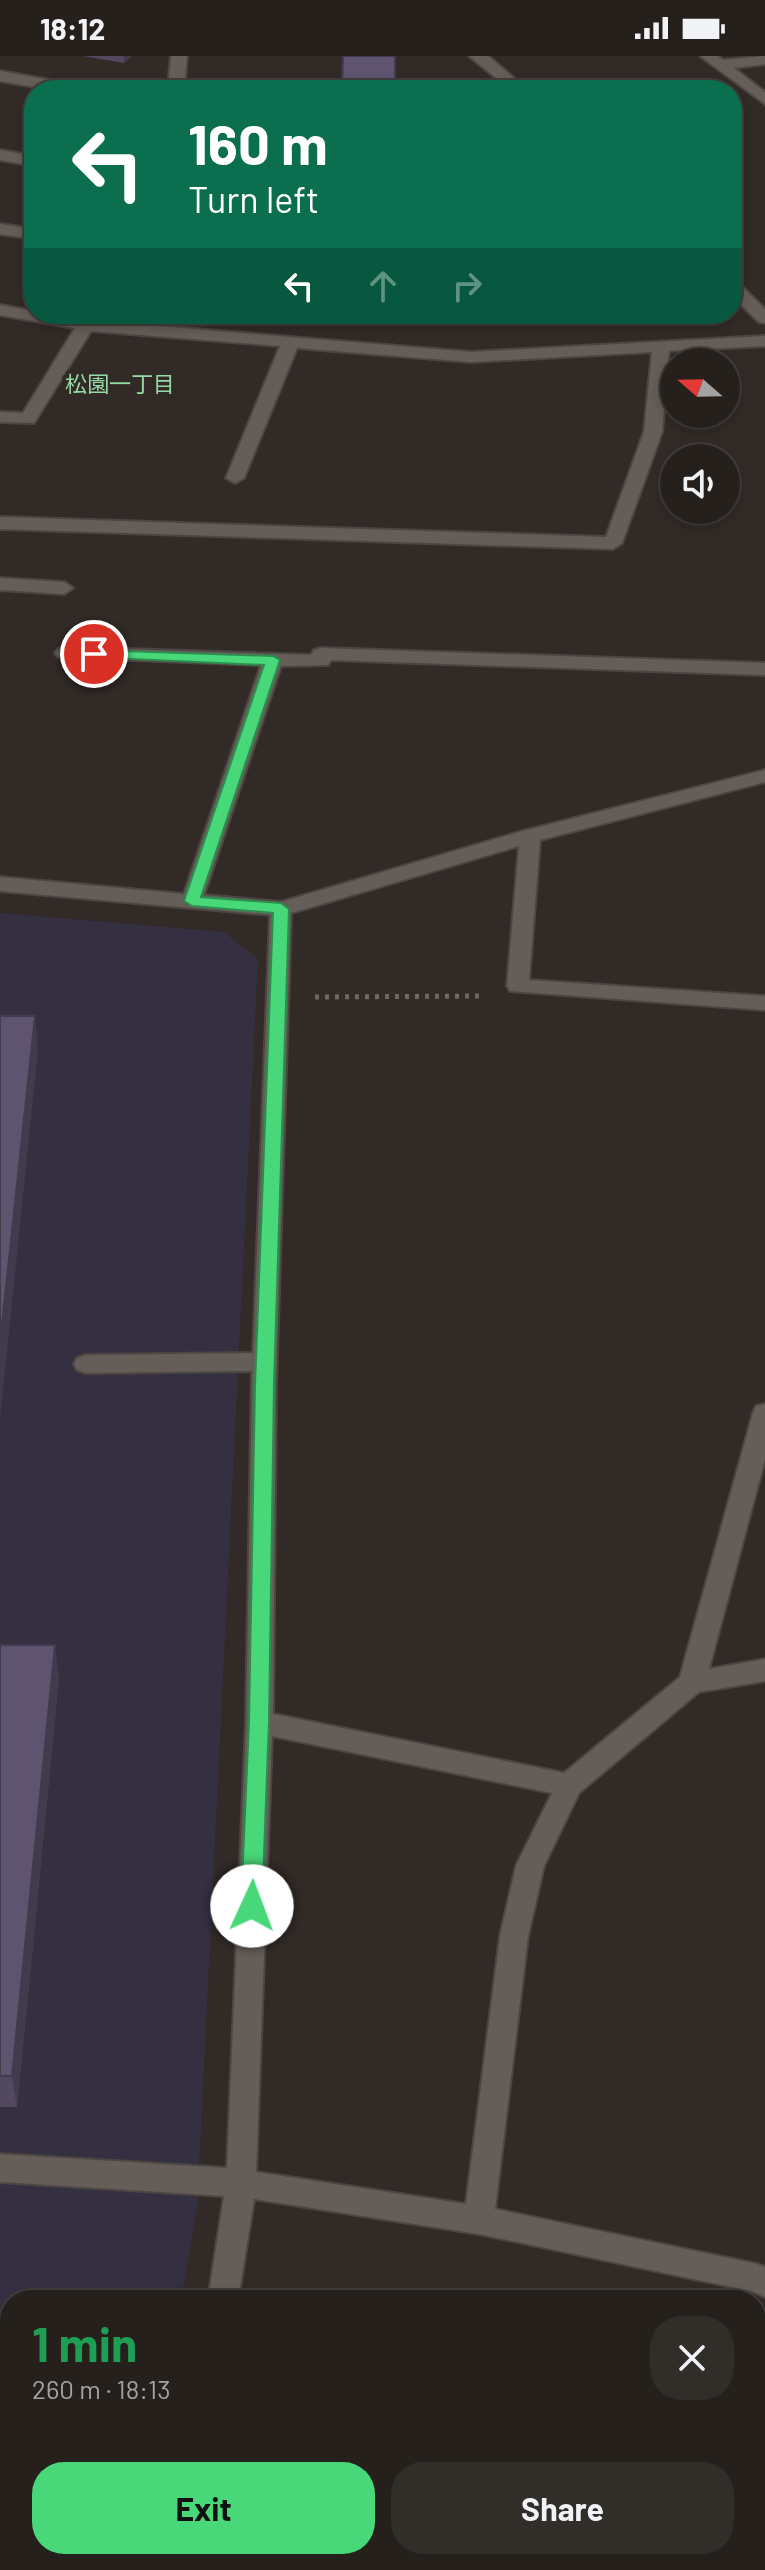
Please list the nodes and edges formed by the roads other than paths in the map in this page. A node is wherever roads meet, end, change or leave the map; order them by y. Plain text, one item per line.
1 (179, 56) edge
2 (477, 56) edge
3 (765, 59) edge
4 (714, 60) edge
5 (0, 76) edge
6 (24, 80) edge
7 (178, 80) edge
8 (509, 80) edge
9 (740, 80) edge
10 (742, 81) edge
11 (765, 99) edge
12 (0, 155) edge
13 (24, 159) edge
14 (0, 229) edge
15 (24, 233) edge
16 (742, 296) edge
17 (0, 310) edge
18 (24, 314) edge
19 (765, 318) edge
20 (80, 324) edge
21 (101, 324) edge
22 (165, 324) edge
23 (86, 325) junction
24 (765, 341) edge
25 (290, 343) junction
26 (661, 346) junction
27 (0, 417) edge
28 (235, 478) dead end
29 (0, 523) edge
30 (0, 584) edge
31 (64, 588) dead end
32 (65, 653) dead end
33 (273, 660) junction
34 (765, 669) edge
35 (761, 782) edge
36 (530, 836) junction
37 (0, 884) edge
38 (192, 901) junction
39 (281, 909) junction
40 (765, 1003) edge
41 (266, 1362) junction
42 (86, 1364) dead end
43 (765, 1413) edge
44 (765, 1670) edge
45 (692, 1683) junction
46 (259, 1722) junction
47 (569, 1785) junction
48 (0, 2168) edge
49 (241, 2183) junction
50 (479, 2220) junction
51 (765, 2283) edge
52 (225, 2290) edge

1 - 7 street
2 - 8 street
3 - 4 street
4 - 9 street
5 - 6 street
10 - 11 street
12 - 13 street
14 - 15 street
16 - 19 street
17 - 18 street
20 - 23 street
21 - 23 street
22 - 25 street
23 - 27 street
24 - 26 street
25 - 26 street
25 - 28 street
26 - 29 street
30 - 31 street
32 - 33 street
33 - 34 street
33 - 38 street
35 - 36 street
36 - 39 street
36 - 40 street
37 - 38 street
38 - 39 street
39 - 41 street
41 - 42 street
41 - 46 street
43 - 45 street
44 - 45 street
45 - 47 street
46 - 47 street
46 - 49 street
47 - 50 street
48 - 49 street
49 - 50 street
49 - 52 street
50 - 51 street

